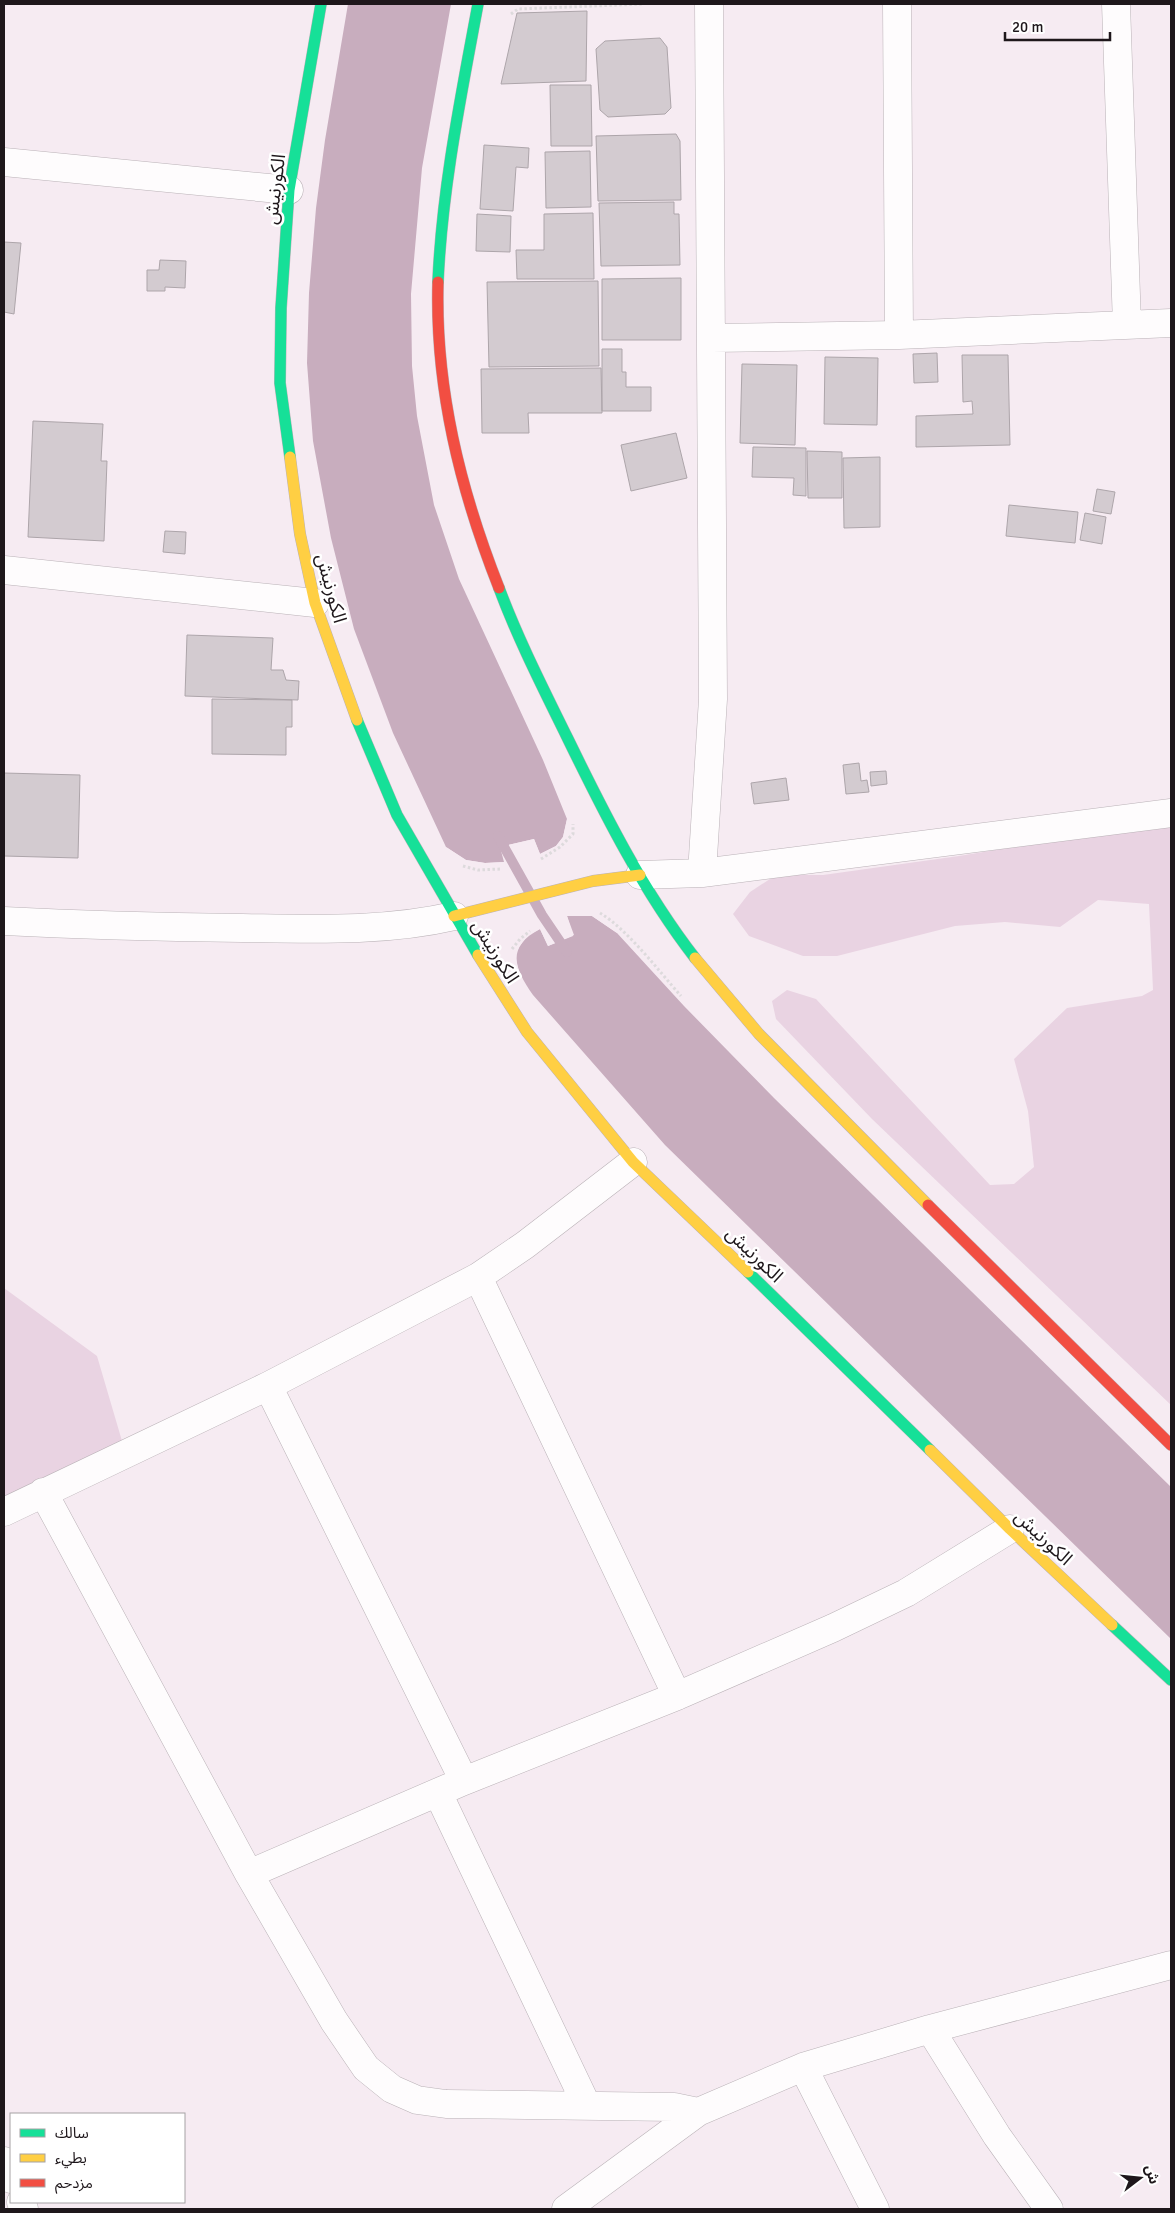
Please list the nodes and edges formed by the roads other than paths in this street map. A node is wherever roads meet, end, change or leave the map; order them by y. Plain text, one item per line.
1 (321, 4) edge
2 (478, 4) edge
3 (709, 4) edge
4 (897, 4) edge
5 (1116, 4) edge
6 (4, 162) edge
7 (289, 190) junction
8 (1171, 323) edge
9 (1127, 325) junction
10 (899, 335) junction
11 (712, 338) junction
12 (4, 570) edge
13 (315, 603) junction
14 (1171, 813) edge
15 (702, 873) junction
16 (640, 875) junction
17 (454, 916) junction
18 (4, 922) edge
19 (633, 1162) junction
20 (478, 1277) junction
21 (268, 1386) junction
22 (1171, 1445) edge
23 (43, 1492) junction
24 (4, 1512) edge
25 (1010, 1529) junction
26 (1171, 1680) edge
27 (677, 1696) junction
28 (464, 1781) junction
29 (438, 1792) junction
30 (249, 1874) junction
31 (1171, 1965) edge
32 (930, 2028) junction
33 (803, 2067) junction
34 (587, 2106) junction
35 (698, 2112) junction
36 (4, 2162) edge
37 (10, 2177) edge
38 (599, 2200) edge
39 (566, 2209) edge
40 (875, 2209) edge
41 (1049, 2209) edge

1 - 7 main road, الكورنيش
2 - 16 main road
3 - 11 street
4 - 10 street
5 - 9 street
6 - 7 street
7 - 13 main road, الكورنيش
8 - 9 street
9 - 10 street
10 - 11 street
11 - 15 street
12 - 13 street
13 - 17 main road, الكورنيش
14 - 15 street
15 - 16 street
16 - 17 main road
16 - 22 main road
17 - 18 street
17 - 19 main road, الكورنيش
19 - 20 street
19 - 25 main road, الكورنيش
20 - 21 street
20 - 27 street
21 - 23 street
21 - 28 street
23 - 24 street
23 - 30 street
25 - 26 main road, الكورنيش
25 - 27 street
27 - 28 street
28 - 29 street
29 - 30 street
29 - 34 street
30 - 34 street
31 - 32 street
32 - 33 street
32 - 41 street
33 - 35 street
33 - 40 street
34 - 35 street
35 - 38 street
36 - 37 street
38 - 39 street

